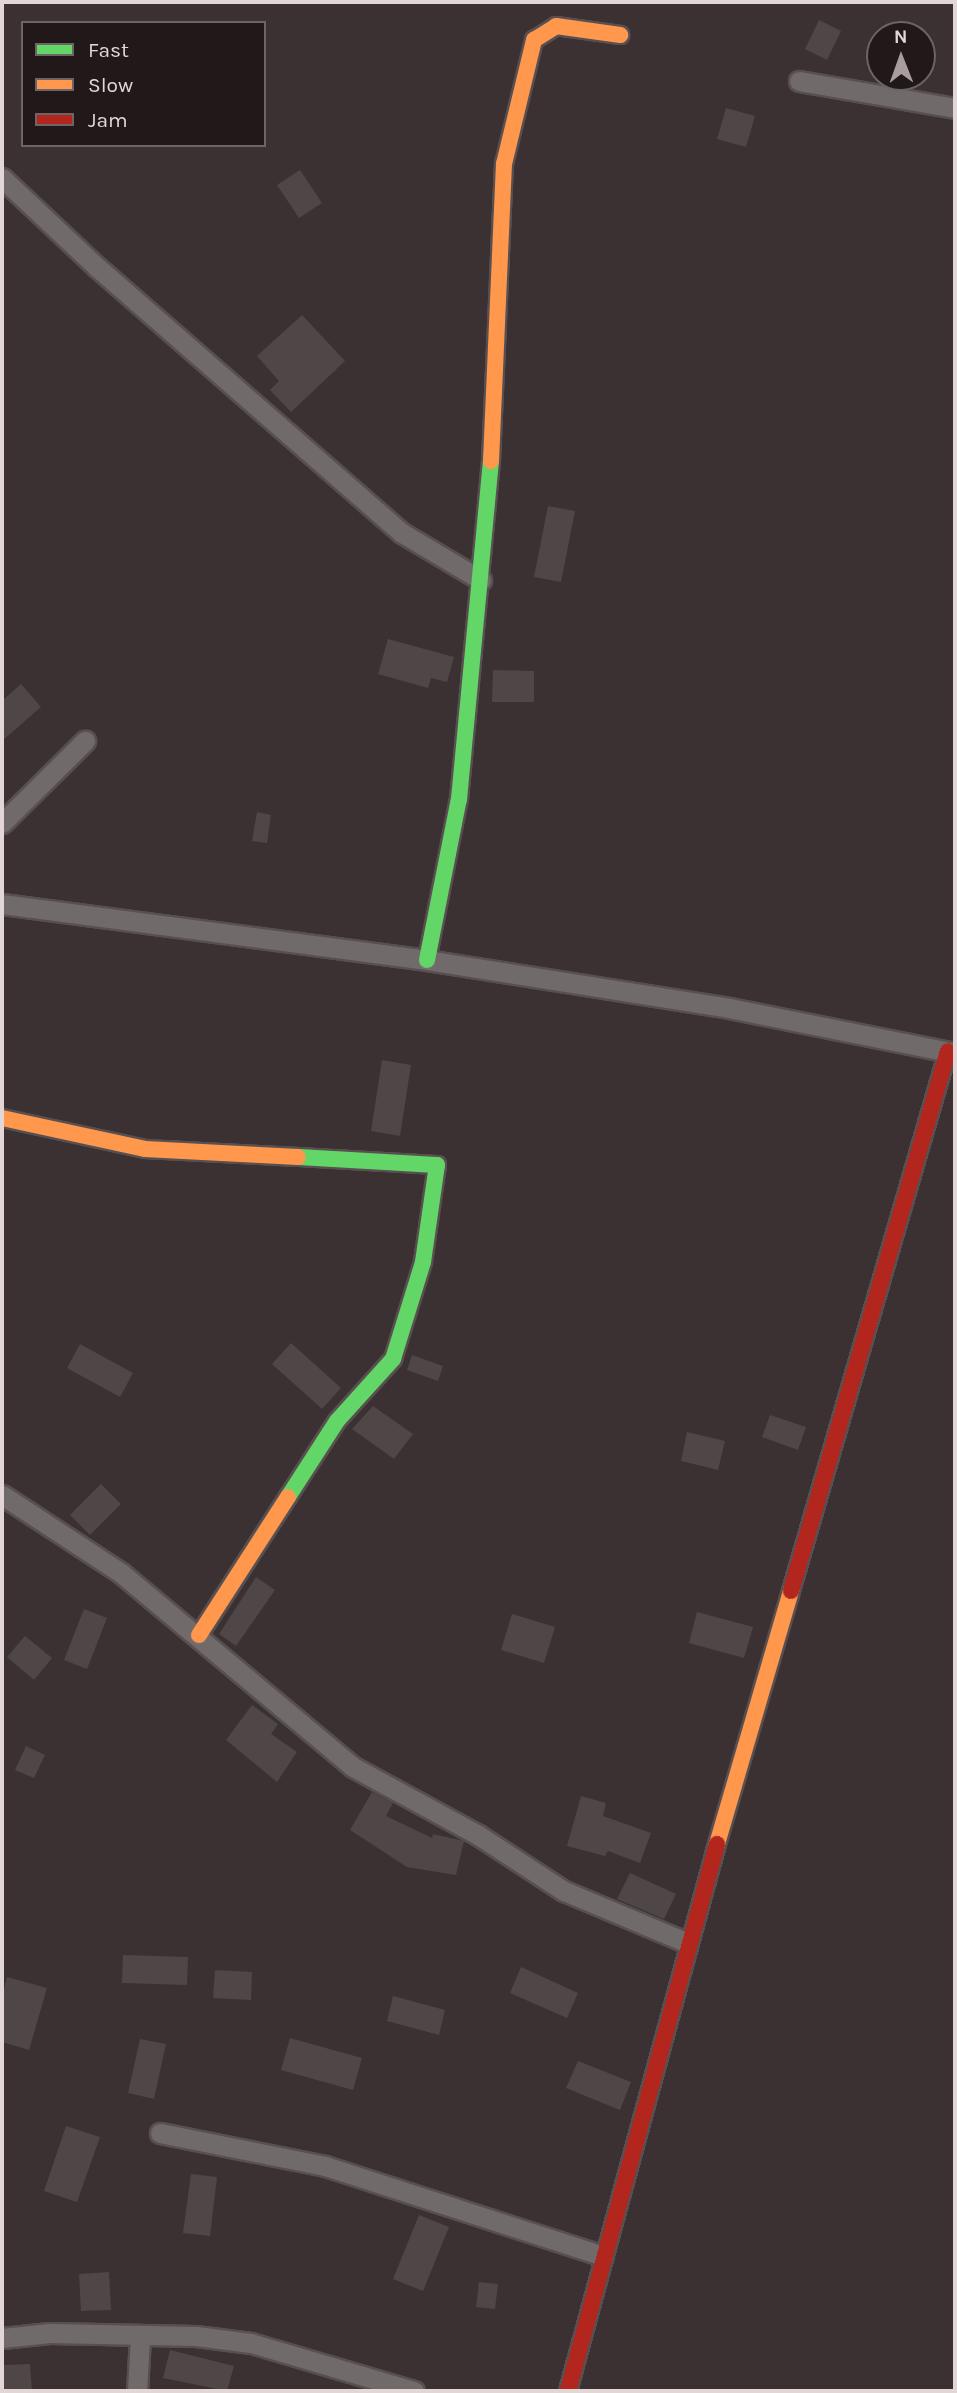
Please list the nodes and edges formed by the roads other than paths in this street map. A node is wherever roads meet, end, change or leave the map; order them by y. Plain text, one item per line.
1 (621, 35) dead end
2 (799, 81) dead end
3 (955, 108) edge
4 (2, 178) edge
5 (481, 580) junction
6 (85, 741) dead end
7 (2, 822) edge
8 (2, 904) edge
9 (427, 960) junction
10 (952, 1052) edge
11 (2, 1118) edge
12 (2, 1495) edge
13 (199, 1635) junction
14 (688, 1943) junction
15 (160, 2133) dead end
16 (603, 2256) junction
17 (141, 2337) junction
18 (2, 2338) edge
19 (138, 2391) edge
20 (414, 2391) edge
21 (568, 2391) edge

1 - 5 street
2 - 3 street
4 - 5 street
5 - 9 street
6 - 7 street
8 - 9 street
9 - 10 street
10 - 14 street
11 - 13 street
12 - 13 street
13 - 14 street
14 - 16 street
15 - 16 street
16 - 21 street
17 - 18 street
17 - 19 street
17 - 20 street

